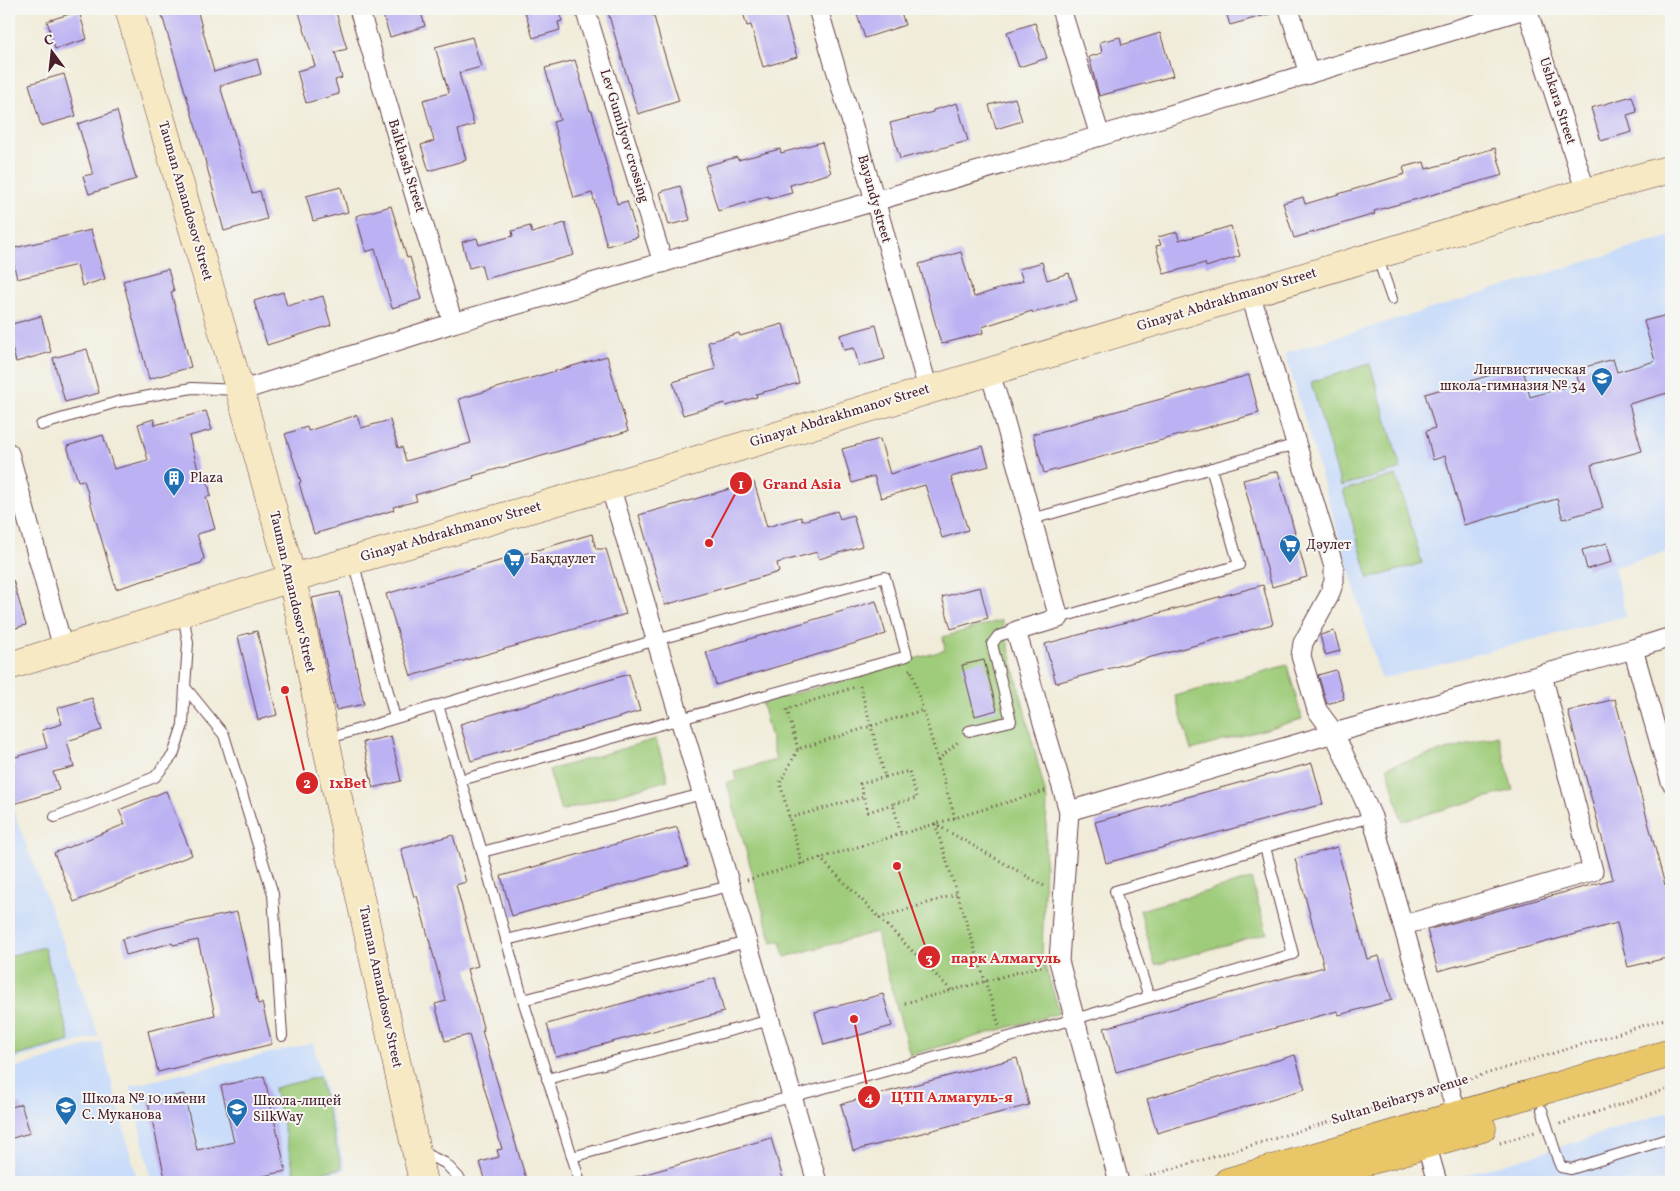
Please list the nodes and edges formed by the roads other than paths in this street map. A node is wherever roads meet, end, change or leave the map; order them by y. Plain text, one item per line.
1 (129, 9) edge
2 (359, 9) edge
3 (585, 9) edge
4 (818, 9) edge
5 (1061, 9) edge
6 (1289, 9) edge
7 (1526, 9) edge
8 (1309, 74) junction
9 (1100, 136) junction
10 (1671, 169) edge
11 (1586, 192) junction
12 (875, 200) junction
13 (1377, 255) junction
14 (663, 263) junction
15 (1250, 293) junction
16 (1392, 299) dead end
17 (453, 323) junction
18 (989, 371) junction
19 (928, 389) junction
20 (240, 390) junction
21 (41, 425) dead end
22 (1296, 444) junction
23 (9, 452) edge
24 (1211, 468) junction
25 (610, 486) junction
26 (1032, 519) junction
27 (353, 560) junction
28 (292, 578) junction
29 (183, 612) junction
30 (1059, 618) junction
31 (1016, 631) junction
32 (1671, 637) edge
33 (656, 640) junction
34 (63, 648) junction
35 (1633, 650) junction
36 (9, 666) edge
37 (1542, 676) junction
38 (185, 687) junction
39 (438, 705) junction
40 (395, 718) junction
41 (680, 720) junction
42 (969, 731) road end
43 (1334, 734) junction
44 (325, 739) junction
45 (461, 780) junction
46 (1671, 782) edge
47 (702, 794) junction
48 (1070, 811) junction
49 (55, 817) dead end
50 (1372, 817) junction
51 (1265, 847) junction
52 (482, 852) junction
53 (730, 886) junction
54 (1404, 925) junction
55 (506, 940) junction
56 (747, 942) junction
57 (1149, 996) junction
58 (523, 1000) junction
59 (1075, 1019) junction
60 (770, 1020) junction
61 (282, 1036) dead end
62 (1671, 1053) edge
63 (1671, 1072) edge
64 (547, 1079) junction
65 (792, 1095) junction
66 (1545, 1119) junction
67 (1460, 1125) junction
68 (1423, 1135) junction
69 (1671, 1138) edge
70 (416, 1149) junction
71 (572, 1157) junction
72 (1338, 1176) edge
73 (423, 1182) edge
74 (461, 1182) edge
75 (580, 1182) edge
76 (817, 1182) edge
77 (1119, 1182) edge
78 (1228, 1182) edge
79 (1296, 1182) edge
80 (1437, 1182) edge

1 - 20 street, Tauman Amandosov Street
2 - 17 street, Balkhash Street
3 - 14 street, Lev Gumilyov crossing
4 - 12 street, Bayandy street
5 - 9 street
6 - 8 street
7 - 8 street
7 - 11 street, Ushkara Street
8 - 9 street
9 - 12 street
10 - 11 street, Ginayat Abdrakhmanov Street
11 - 13 street, Ginayat Abdrakhmanov Street
12 - 14 street
12 - 19 street, Bayandy street
13 - 15 street, Ginayat Abdrakhmanov Street
13 - 16 lane
14 - 17 street
15 - 18 street, Ginayat Abdrakhmanov Street
15 - 22 street
17 - 20 street
18 - 19 street, Ginayat Abdrakhmanov Street
18 - 26 street
19 - 25 street, Ginayat Abdrakhmanov Street
20 - 21 lane
20 - 28 street, Tauman Amandosov Street
22 - 24 lane
22 - 43 street
23 - 34 street
24 - 26 lane
24 - 30 lane
25 - 27 street, Ginayat Abdrakhmanov Street
25 - 33 street
26 - 30 street
27 - 28 street, Ginayat Abdrakhmanov Street
27 - 40 lane
28 - 29 street, Ginayat Abdrakhmanov Street
28 - 44 street, Tauman Amandosov Street
29 - 34 street, Ginayat Abdrakhmanov Street
29 - 38 lane
30 - 31 street
31 - 42 lane
31 - 48 street
32 - 35 street
33 - 39 lane
33 - 41 street
33 - 41 lane
34 - 36 street, Ginayat Abdrakhmanov Street
35 - 37 street
35 - 46 street
37 - 43 street
37 - 54 street
38 - 49 lane
38 - 61 lane
39 - 40 lane
39 - 45 lane
40 - 44 lane
41 - 45 lane
41 - 47 street
43 - 48 street
43 - 50 street
44 - 70 street, Tauman Amandosov Street
45 - 52 lane
47 - 52 lane
47 - 53 street
48 - 59 street
50 - 51 lane
50 - 54 street
51 - 57 lane
51 - 57 lane
52 - 55 lane
53 - 55 lane
53 - 56 street
54 - 67 street
55 - 58 lane
56 - 58 lane
56 - 60 street
57 - 59 lane
58 - 64 lane
59 - 65 lane
59 - 77 street
60 - 64 lane
60 - 65 street
62 - 67 main road
63 - 66 main road
64 - 71 lane
65 - 71 lane
65 - 76 street
66 - 67 main road
66 - 69 lane
67 - 68 main road
68 - 72 main road
68 - 78 main road
68 - 80 street
70 - 73 street, Tauman Amandosov Street
70 - 74 lane
71 - 75 lane
72 - 79 main road

